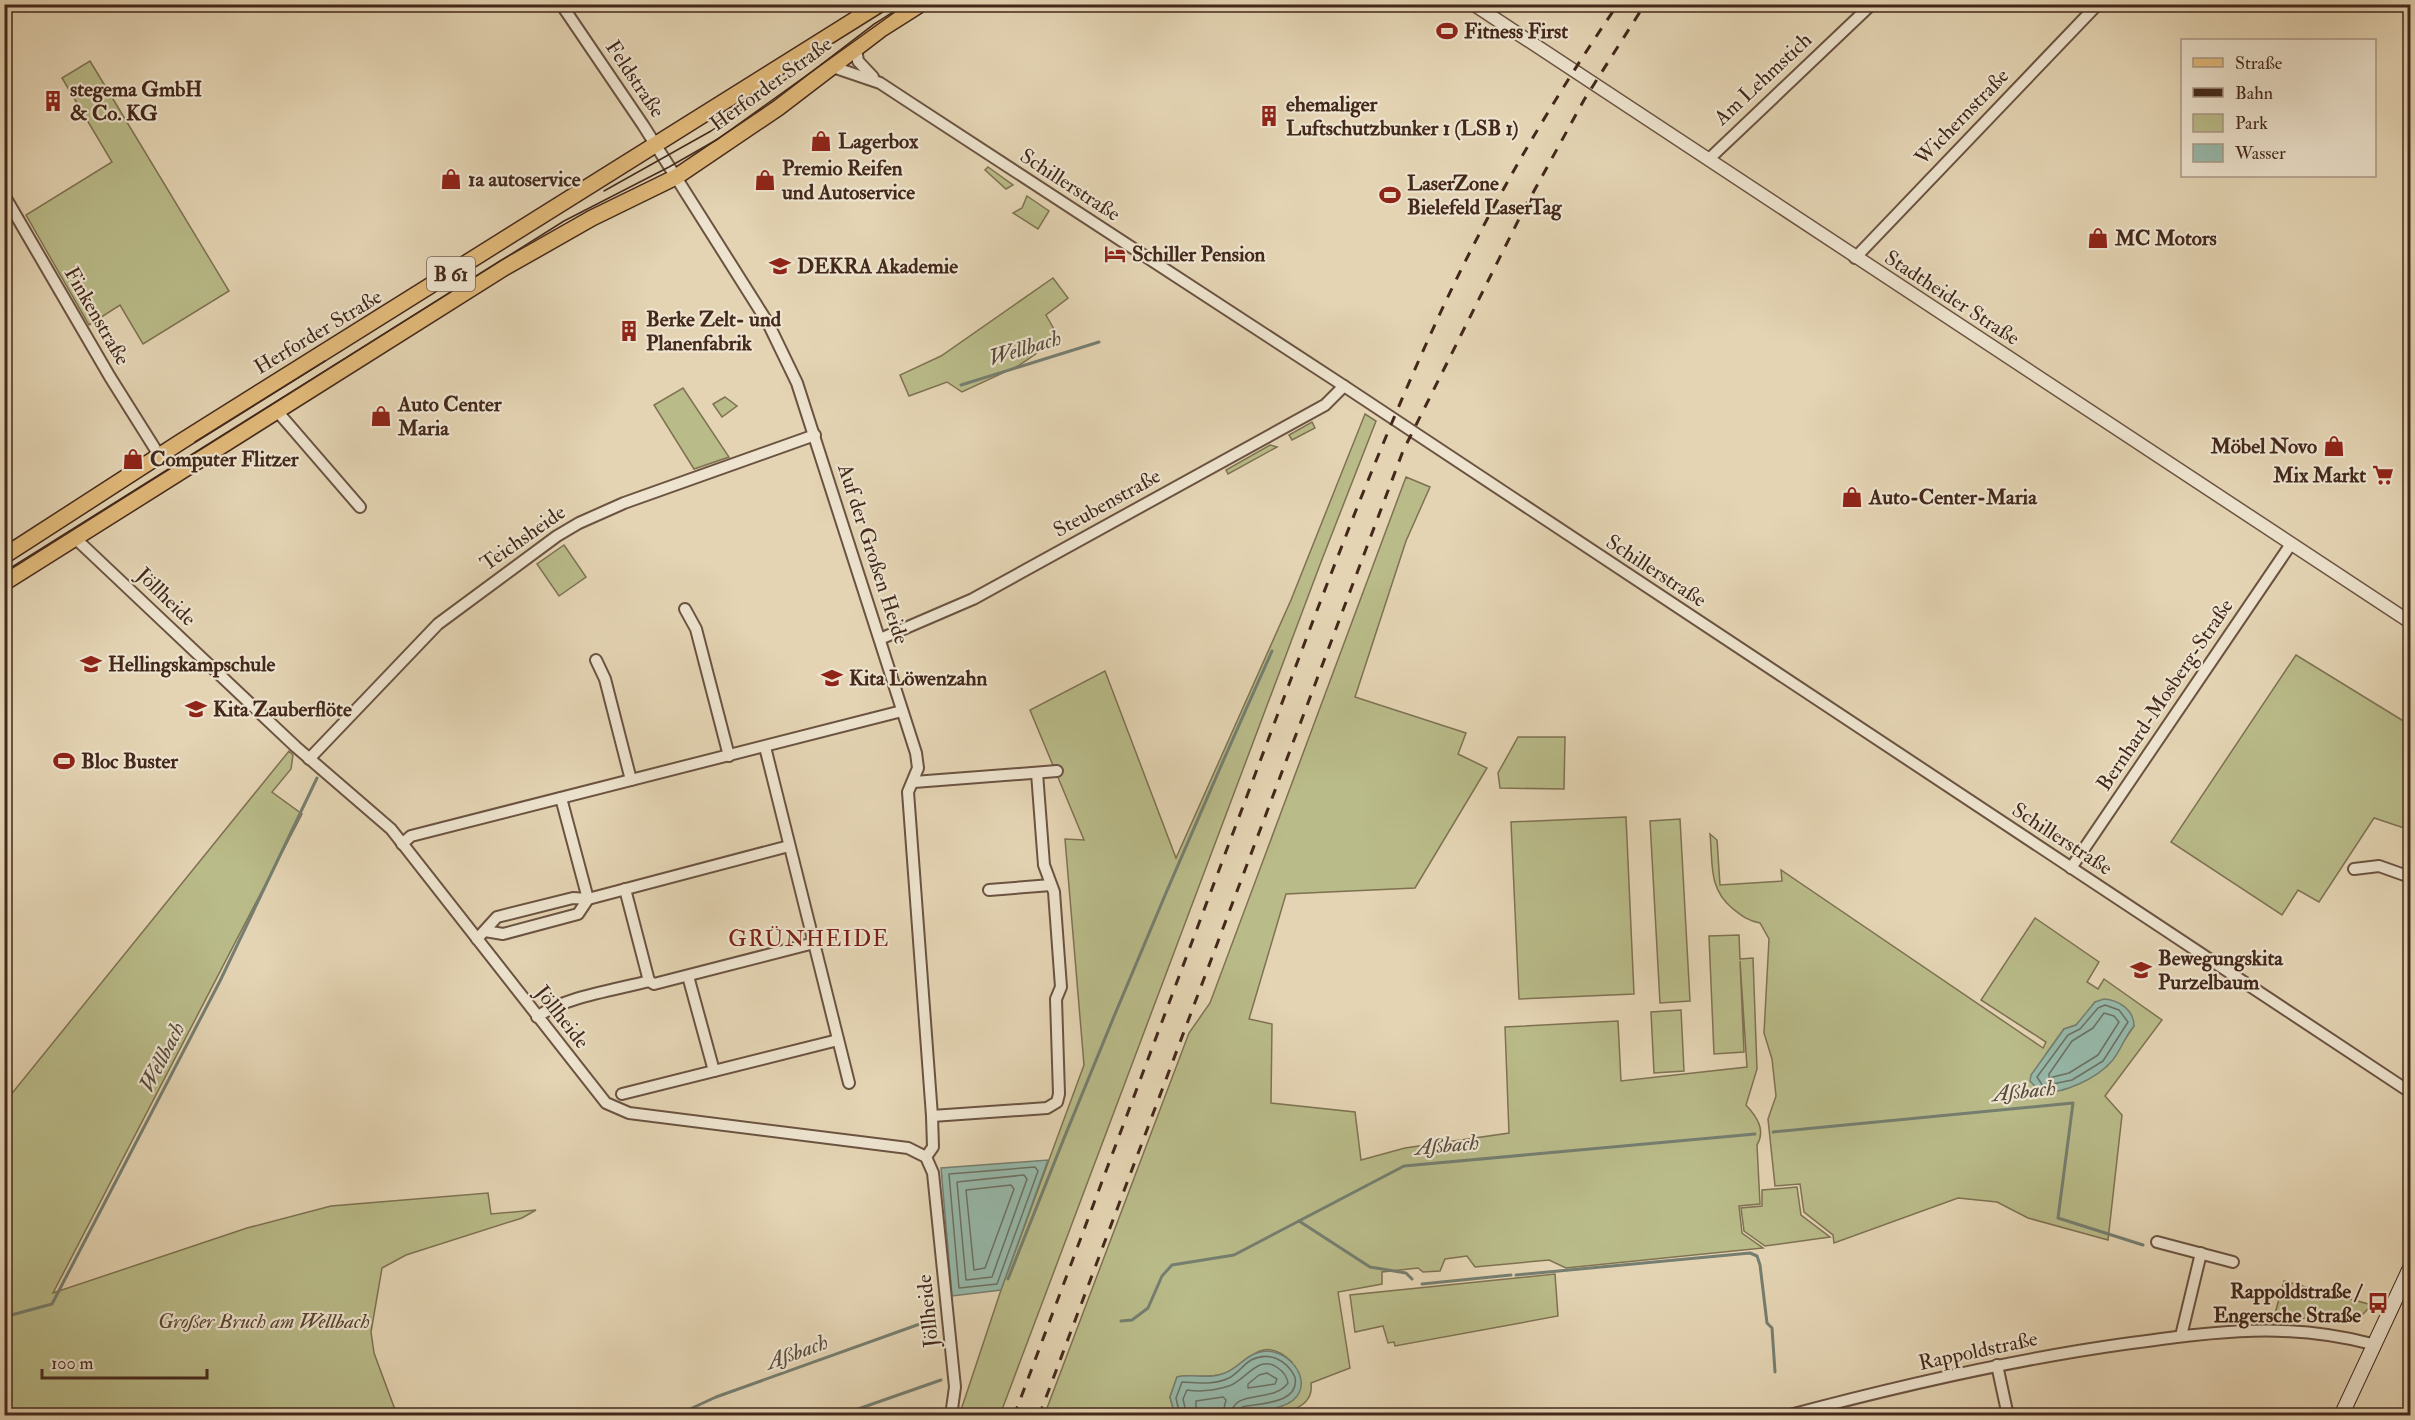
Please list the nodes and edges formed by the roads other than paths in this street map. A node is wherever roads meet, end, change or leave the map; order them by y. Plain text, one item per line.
1 (561, 4) edge
2 (880, 4) edge
3 (921, 4) edge
4 (1473, 4) edge
5 (1872, 4) edge
6 (2098, 4) edge
7 (856, 49) junction
8 (833, 67) junction
9 (880, 83) junction
10 (656, 146) junction
11 (1709, 159) junction
12 (676, 177) junction
13 (4, 195) edge
14 (1855, 258) junction
15 (1344, 386) junction
16 (277, 411) junction
17 (814, 435) junction
18 (159, 455) junction
19 (187, 466) junction
20 (360, 507) dead end
21 (75, 538) junction
22 (2291, 544) junction
23 (4, 556) edge
24 (4, 583) edge
25 (685, 609) dead end
26 (2410, 622) edge
27 (880, 639) junction
28 (596, 660) dead end
29 (902, 711) junction
30 (765, 747) junction
31 (729, 756) junction
32 (309, 759) junction
33 (1057, 771) dead end
34 (1037, 773) junction
35 (631, 780) junction
36 (914, 782) junction
37 (561, 798) junction
38 (402, 844) junction
39 (789, 846) junction
40 (2071, 868) junction
41 (2354, 869) dead end
42 (2410, 877) edge
43 (1051, 885) junction
44 (625, 889) junction
45 (989, 890) dead end
46 (588, 899) junction
47 (481, 935) junction
48 (814, 943) junction
49 (688, 976) junction
50 (649, 981) junction
51 (537, 1017) junction
52 (838, 1040) junction
53 (714, 1071) junction
54 (849, 1083) dead end
55 (2410, 1092) edge
56 (622, 1094) dead end
57 (932, 1116) junction
58 (926, 1157) junction
59 (2157, 1242) dead end
60 (2201, 1253) junction
61 (2233, 1262) dead end
62 (2410, 1268) edge
63 (2181, 1336) junction
64 (2372, 1344) junction
65 (1997, 1365) junction
66 (951, 1416) edge
67 (1786, 1416) edge
68 (2008, 1416) edge
69 (2341, 1416) edge

1 - 10 street, Feldstraße
2 - 10 main road, Herforder Straße / B 61
3 - 7 main road, Herforder Straße / B 61
4 - 11 street, Stadtheider Straße
5 - 11 street, Am Lehmstich
6 - 14 street, Wichernstraße
7 - 8 main road, Herforder Straße / B 61
7 - 9 street, Schillerstraße
8 - 9 street, Schillerstraße
8 - 12 main road, Herforder Straße / B 61
9 - 15 street, Schillerstraße
10 - 12 street
10 - 18 main road, Herforder Straße / B 61
11 - 14 street, Stadtheider Straße
12 - 16 main road, Herforder Straße / B 61
12 - 17 street, Auf der Großen Heide
13 - 18 street, Finkenstraße
14 - 22 street, Stadtheider Straße
15 - 27 street, Steubenstraße
15 - 40 street, Schillerstraße
16 - 19 main road, Herforder Straße / B 61
16 - 20 street
17 - 27 street, Auf der Großen Heide
17 - 32 street, Teichsheide
18 - 19 main road
18 - 23 main road, Herforder Straße / B 61
19 - 21 main road, Herforder Straße / B 61
21 - 24 main road, Herforder Straße / B 61
21 - 32 street, Jöllheide
22 - 26 street, Stadtheider Straße
22 - 40 street, Bernhard-Mosberg-Straße
25 - 31 street
27 - 29 street, Auf der Großen Heide
28 - 35 street
29 - 30 street
29 - 36 street, Auf der Großen Heide
30 - 31 street
30 - 39 street
31 - 35 street
32 - 38 street, Jöllheide
33 - 34 street
34 - 36 street
34 - 43 street
35 - 37 street
36 - 57 street, Auf der Großen Heide
37 - 38 street
37 - 46 street
38 - 47 street, Jöllheide
39 - 44 street
39 - 48 street
40 - 55 street, Schillerstraße
41 - 42 street
43 - 45 street
43 - 57 street
44 - 46 street
44 - 50 street
46 - 47 street
46 - 47 street
47 - 51 street, Jöllheide
48 - 49 street
48 - 52 street
49 - 50 street
49 - 53 street
50 - 51 street
51 - 58 street, Jöllheide
52 - 53 street
52 - 54 street
53 - 56 street
57 - 58 street, Auf der Großen Heide
58 - 66 street, Jöllheide
59 - 60 street
60 - 61 street
60 - 63 street
62 - 64 main road
63 - 64 street, Rappoldstraße
63 - 65 street, Rappoldstraße
64 - 69 main road
65 - 67 street, Rappoldstraße
65 - 68 street

